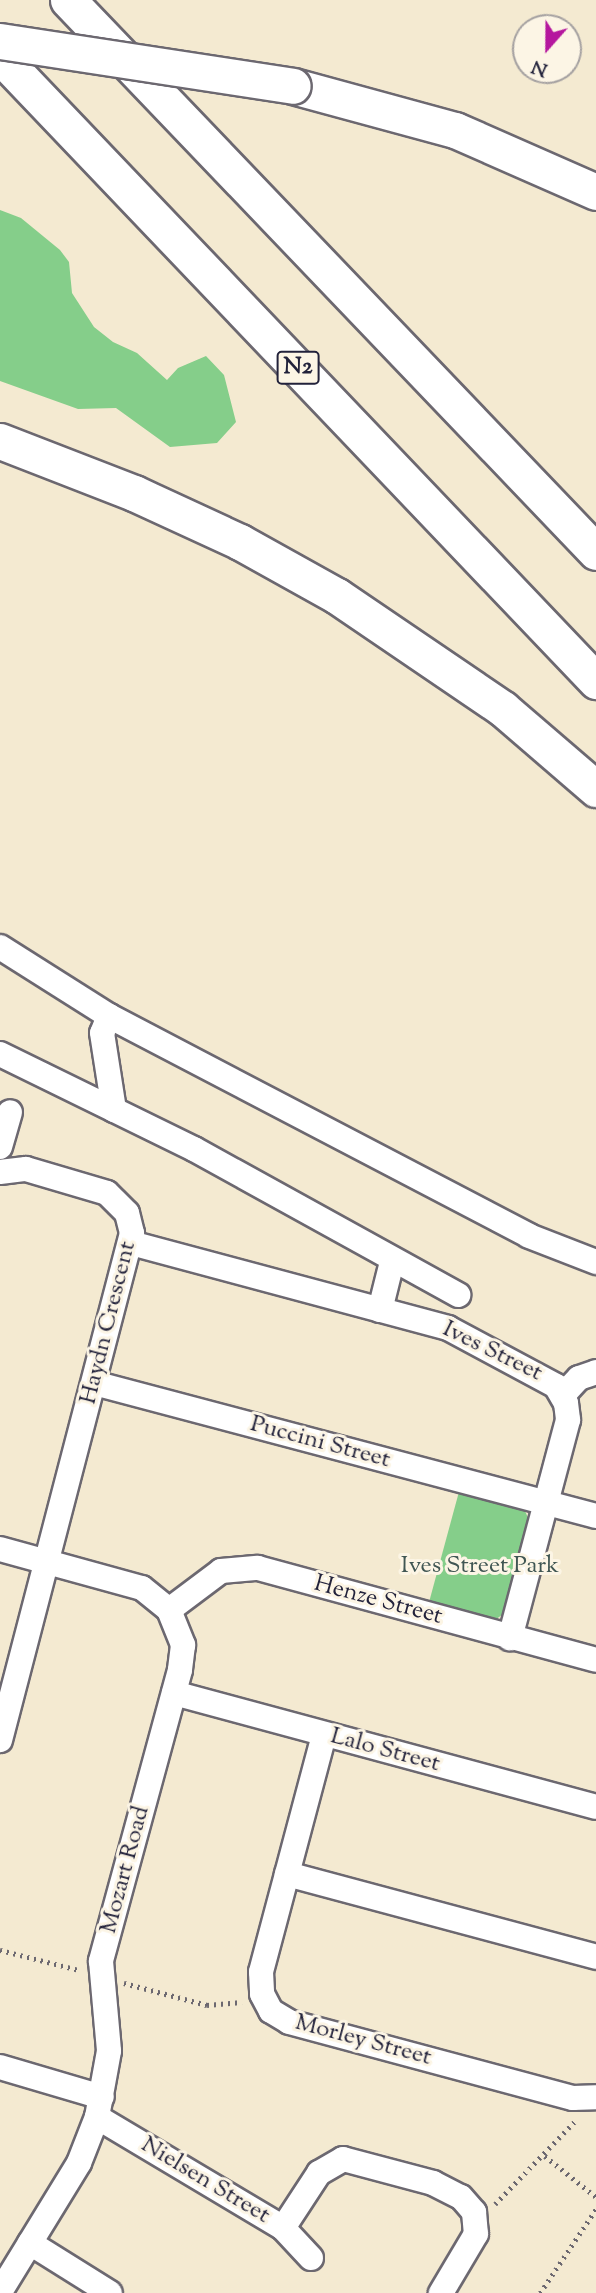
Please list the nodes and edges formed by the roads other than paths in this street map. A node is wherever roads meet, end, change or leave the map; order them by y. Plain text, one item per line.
1 (68, 0) edge
2 (0, 41) edge
3 (0, 56) edge
4 (596, 192) edge
5 (0, 441) edge
6 (596, 552) edge
7 (596, 681) edge
8 (596, 789) edge
9 (0, 947) edge
10 (109, 1016) junction
11 (0, 1054) edge
12 (114, 1110) junction
13 (10, 1112) dead end
14 (2, 1161) edge
15 (131, 1243) junction
16 (392, 1262) junction
17 (596, 1262) edge
18 (458, 1295) dead end
19 (380, 1310) junction
20 (596, 1372) edge
21 (94, 1383) junction
22 (563, 1395) junction
23 (546, 1503) junction
24 (596, 1516) edge
25 (0, 1549) edge
26 (49, 1562) junction
27 (169, 1610) junction
28 (510, 1638) junction
29 (596, 1660) edge
30 (174, 1693) junction
31 (324, 1735) junction
32 (0, 1740) edge
33 (596, 1808) edge
34 (287, 1874) junction
35 (596, 1957) edge
36 (0, 2067) edge
37 (595, 2097) edge
38 (100, 2107) junction
39 (283, 2228) junction
40 (30, 2244) junction
41 (311, 2258) dead end
42 (0, 2292) edge
43 (110, 2293) edge
44 (441, 2293) edge

1 - 6 highway
2 - 4 highway, bridge
3 - 7 highway, N2
5 - 8 highway
9 - 10 street
10 - 12 street
10 - 17 street
11 - 12 street
12 - 16 street
13 - 14 street, Haydn Crescent
14 - 15 street, Haydn Crescent
15 - 19 street, Ives Street
15 - 21 street, Haydn Crescent
16 - 18 street
16 - 19 street
19 - 22 street, Ives Street
20 - 22 street
21 - 23 street, Puccini Street
21 - 26 street, Haydn Crescent
22 - 23 street, Ives Street
23 - 24 street
23 - 28 street, Ives Street
25 - 26 street, Mozart Road
26 - 27 street, Mozart Road
26 - 32 street, Haydn Crescent
27 - 28 street, Henze Street
27 - 30 street, Mozart Road
28 - 29 street, Henze Street
30 - 31 street, Lalo Street
30 - 38 street, Mozart Road
31 - 33 street, Lalo Street
31 - 34 street, Morley Street
34 - 35 street
34 - 37 street, Morley Street
36 - 38 street, Nielsen Street
38 - 39 street, Nielsen Street
38 - 40 street, Mozart Road
39 - 41 street
39 - 44 street, Nielsen Street
40 - 42 street, Mozart Road
40 - 43 street

